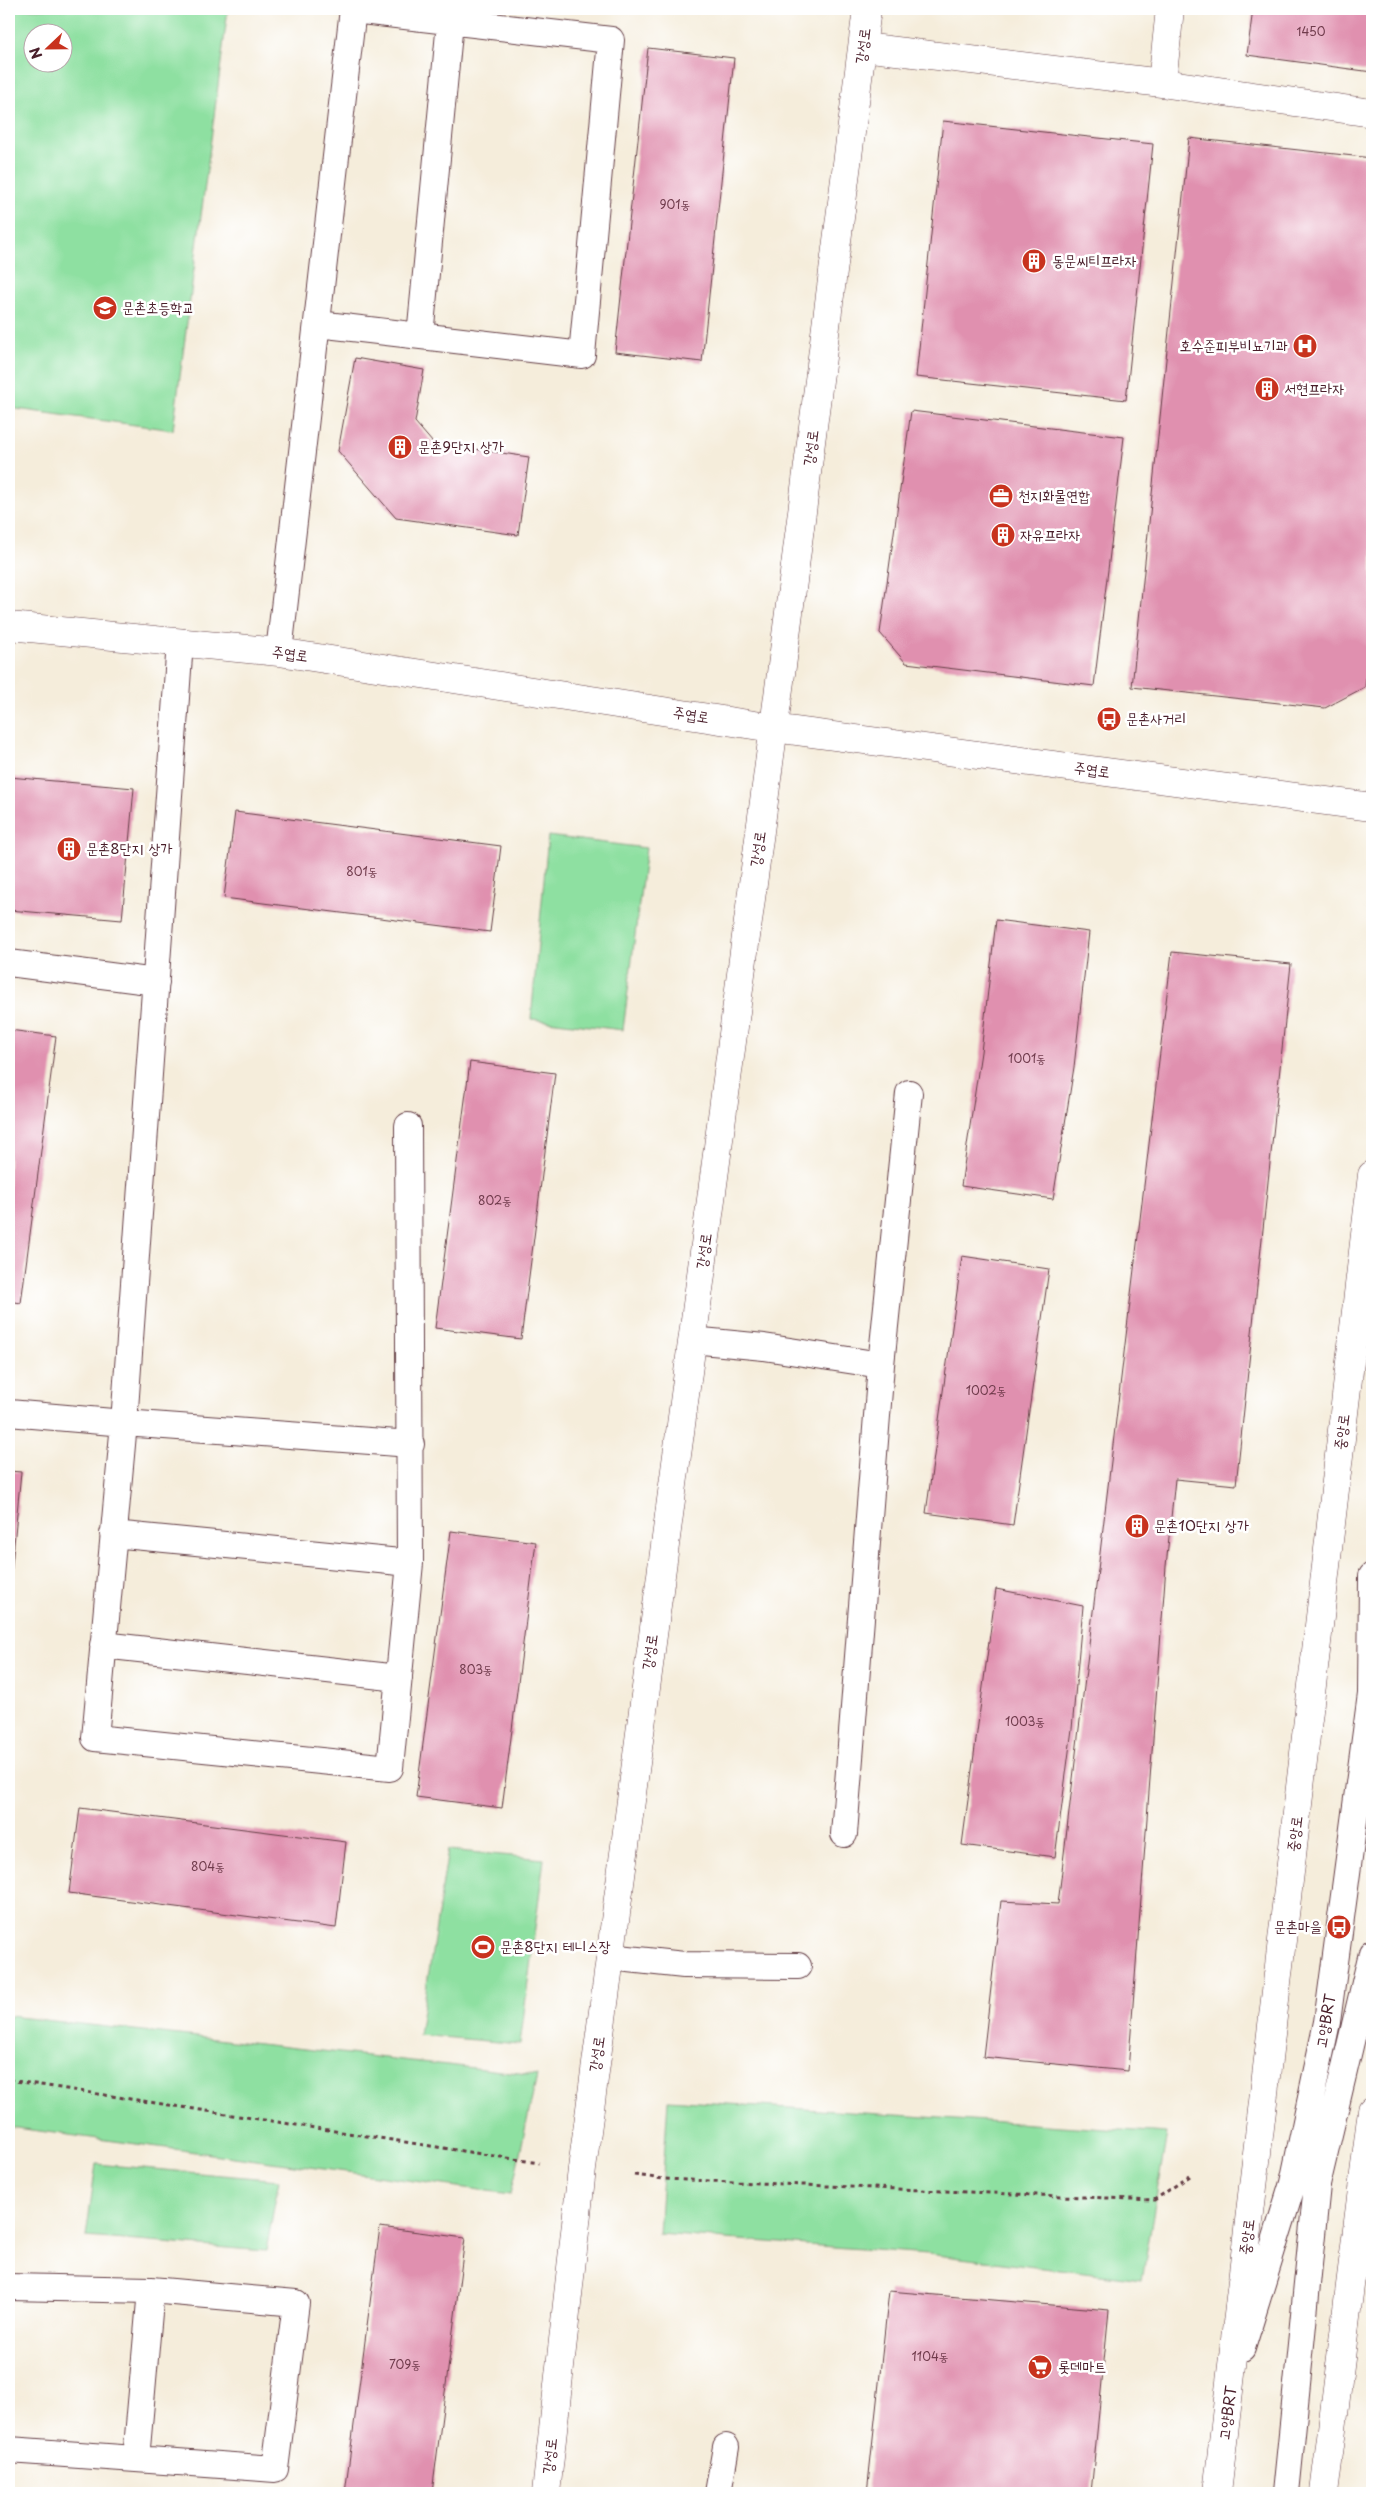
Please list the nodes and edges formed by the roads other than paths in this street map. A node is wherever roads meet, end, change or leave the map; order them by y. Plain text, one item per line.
1 (867, 9) edge
2 (1170, 9) edge
3 (353, 10) edge
4 (450, 22) junction
5 (863, 47) junction
6 (1162, 83) junction
7 (1372, 113) edge
8 (318, 324) junction
9 (420, 336) junction
10 (9, 626) edge
11 (180, 642) junction
12 (278, 652) junction
13 (773, 728) junction
14 (1372, 807) edge
15 (9, 963) edge
16 (156, 982) junction
17 (909, 1092) dead end
18 (408, 1126) dead end
19 (1372, 1176) edge
20 (692, 1340) junction
21 (881, 1365) junction
22 (9, 1413) edge
23 (124, 1423) junction
24 (411, 1444) junction
25 (113, 1534) junction
26 (410, 1563) junction
27 (1372, 1576) edge
28 (103, 1645) junction
29 (399, 1678) junction
30 (844, 1834) dead end
31 (1372, 1953) edge
32 (610, 1957) junction
33 (798, 1966) dead end
34 (1372, 2110) edge
35 (9, 2287) edge
36 (151, 2290) junction
37 (726, 2447) dead end
38 (9, 2450) edge
39 (1222, 2456) junction
40 (136, 2459) junction
41 (546, 2493) edge
42 (718, 2493) edge
43 (1217, 2493) edge
44 (1286, 2493) edge
45 (1324, 2493) edge

1 - 5 street, 강성로
2 - 6 street
3 - 4 lane
3 - 8 lane
4 - 9 lane
4 - 9 lane
5 - 6 street
5 - 13 street, 강성로
6 - 7 street
8 - 9 lane
8 - 12 lane
10 - 11 street, 주엽로
11 - 12 street, 주엽로
11 - 16 lane
12 - 13 street, 주엽로
13 - 14 street, 주엽로
13 - 20 street, 강성로
15 - 16 lane
16 - 23 lane
17 - 21 lane
18 - 24 lane
19 - 39 street, 중앙로
20 - 21 lane
20 - 32 street, 강성로
21 - 30 lane
22 - 23 lane
23 - 24 lane
23 - 25 lane
24 - 26 lane
25 - 26 lane
25 - 28 lane
26 - 29 lane
27 - 39 lane, 고양BRT
28 - 29 lane
28 - 29 lane
31 - 44 lane, 고양BRT
32 - 33 lane
32 - 41 street, 강성로
34 - 45 street
35 - 36 lane
36 - 40 lane
36 - 40 lane
37 - 42 lane
38 - 40 lane
39 - 43 street, 중앙로

